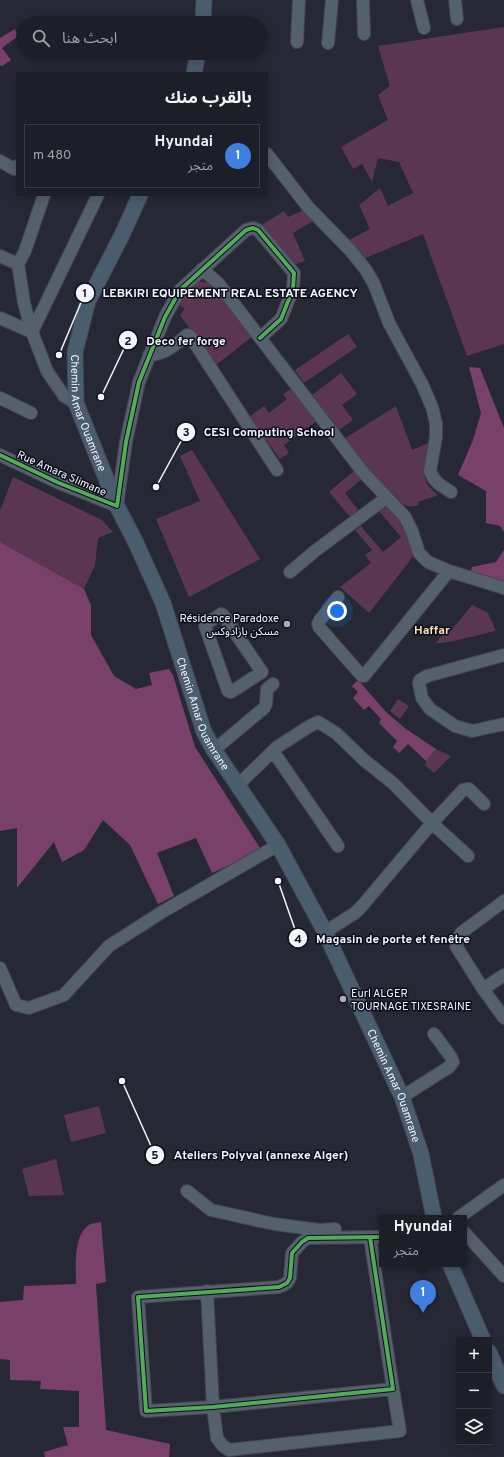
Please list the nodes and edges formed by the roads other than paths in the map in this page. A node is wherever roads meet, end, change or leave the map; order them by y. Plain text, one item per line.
1 (204, 0) edge
2 (299, 0) edge
3 (332, 0) edge
4 (363, 0) edge
5 (417, 0) edge
6 (455, 0) edge
7 (203, 16) edge
8 (457, 19) dead end
9 (424, 28) dead end
10 (364, 34) dead end
11 (298, 42) dead end
12 (328, 43) dead end
13 (197, 60) edge
14 (194, 72) edge
15 (268, 155) edge
16 (0, 161) edge
17 (16, 167) edge
18 (44, 196) edge
19 (98, 196) edge
20 (140, 196) edge
21 (0, 256) edge
22 (18, 264) junction
23 (202, 269) junction
24 (0, 318) edge
25 (32, 332) junction
26 (260, 338) junction
27 (149, 355) junction
28 (0, 398) edge
29 (76, 403) junction
30 (31, 413) dead end
31 (0, 455) edge
32 (277, 470) dead end
33 (451, 492) dead end
34 (386, 498) junction
35 (117, 506) junction
36 (449, 571) junction
37 (290, 572) dead end
38 (504, 588) edge
39 (338, 597) dead end
40 (504, 655) edge
41 (262, 672) joint
42 (273, 684) dead end
43 (504, 724) edge
44 (214, 750) junction
45 (273, 751) junction
46 (238, 785) junction
47 (484, 804) dead end
48 (432, 823) junction
49 (278, 845) junction
50 (338, 846) dead end
51 (468, 856) dead end
52 (504, 901) edge
53 (325, 932) junction
54 (0, 968) edge
55 (504, 975) edge
56 (483, 989) junction
57 (504, 1018) edge
58 (434, 1034) dead end
59 (402, 1097) junction
60 (504, 1185) edge
61 (187, 1192) dead end
62 (433, 1215) edge
63 (462, 1215) edge
64 (379, 1228) edge
65 (467, 1235) edge
66 (376, 1237) edge
67 (379, 1264) edge
68 (379, 1267) edge
69 (451, 1267) edge
70 (504, 1276) edge
71 (207, 1291) junction
72 (483, 1337) edge
73 (492, 1359) edge
74 (504, 1386) edge
75 (393, 1389) junction
76 (213, 1407) junction

1 - 7 main road
2 - 11 street
3 - 12 street
4 - 10 street
5 - 9 street
6 - 8 street
13 - 14 main road
15 - 33 street
16 - 17 street
18 - 22 street
19 - 25 street
20 - 29 main road, Chemin Amar Ouamrane
21 - 22 street
22 - 25 street
23 - 26 street
23 - 26 street
23 - 27 street
24 - 25 street
25 - 29 street
26 - 34 street
27 - 32 street
27 - 35 street
28 - 30 street
29 - 35 main road, Chemin Amar Ouamrane
31 - 35 street, Rue Amara Slimane
34 - 36 street
34 - 37 street
35 - 44 main road, Chemin Amar Ouamrane
36 - 38 street
36 - 39 street
40 - 43 street
41 - 41 street
42 - 44 street
44 - 46 main road, Chemin Amar Ouamrane
45 - 46 street
45 - 48 street
45 - 50 street
46 - 49 main road, Chemin Amar Ouamrane
47 - 48 street
48 - 51 street
48 - 53 street
49 - 53 main road, Chemin Amar Ouamrane
49 - 54 street
52 - 56 street
53 - 59 main road, Chemin Amar Ouamrane
55 - 56 street
56 - 57 street
58 - 59 street
59 - 62 main road, Chemin Amar Ouamrane
60 - 63 street
61 - 64 street
65 - 70 street
66 - 67 street
66 - 71 street
68 - 75 street
69 - 72 main road
71 - 76 street
71 - 76 street
73 - 74 main road
75 - 76 street
75 - 76 street

